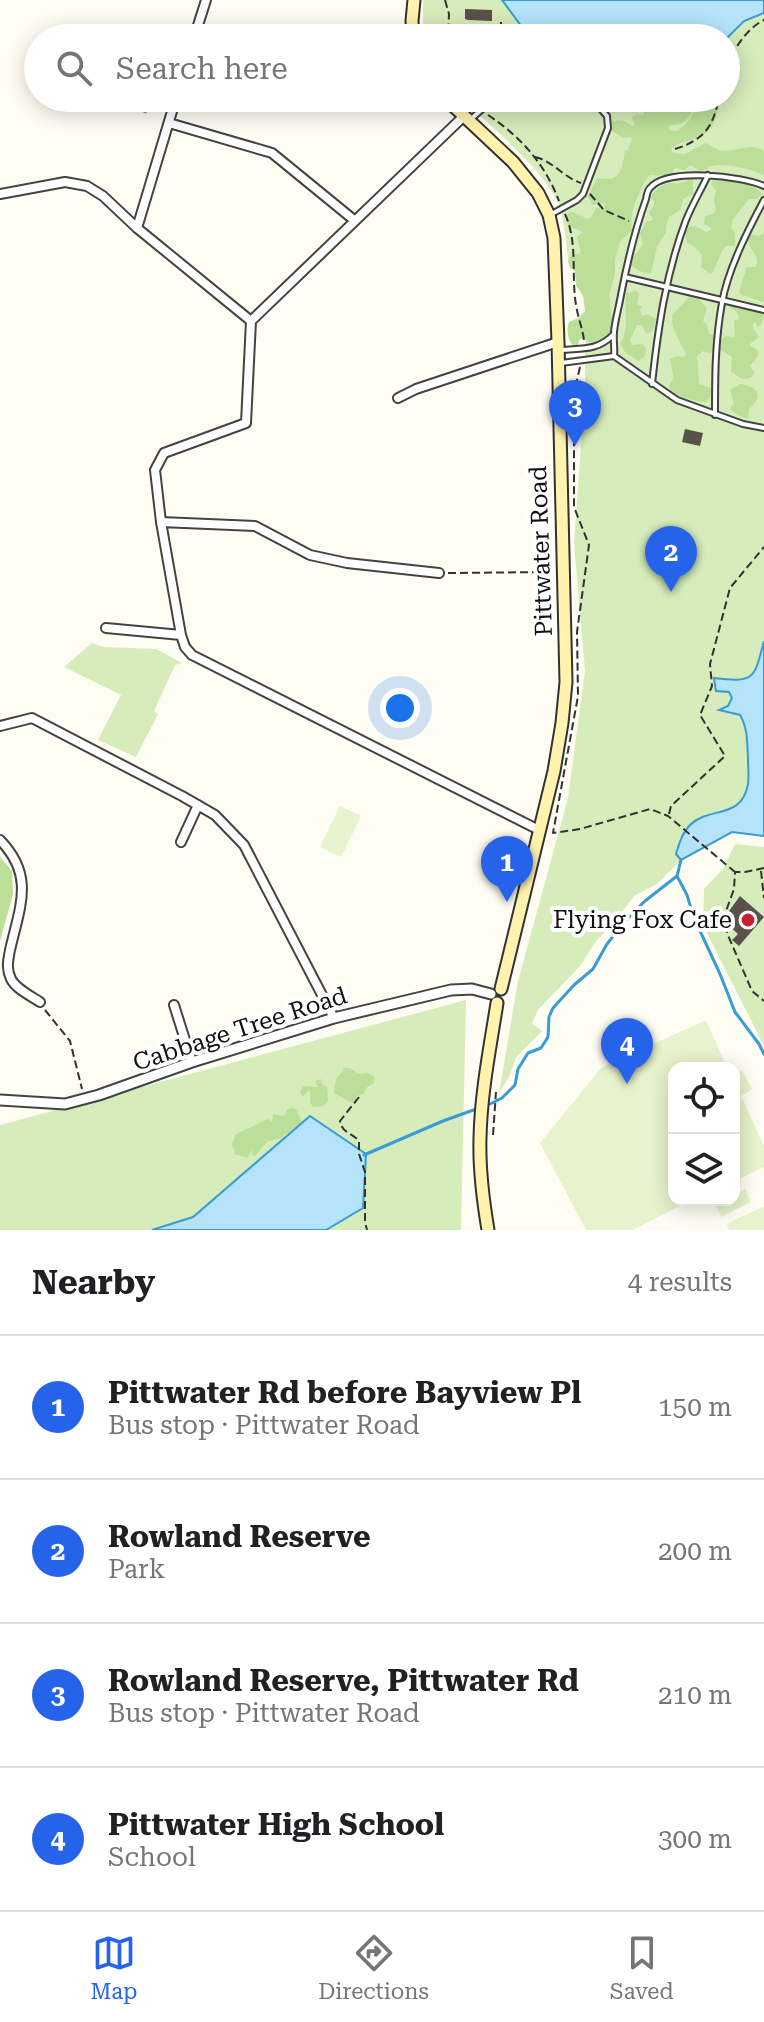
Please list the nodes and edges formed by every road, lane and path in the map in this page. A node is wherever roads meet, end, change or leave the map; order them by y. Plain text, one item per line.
1 (206, 0) edge
2 (414, 0) edge
3 (445, 0) edge
4 (764, 20) edge
5 (198, 24) edge
6 (412, 24) edge
7 (449, 24) edge
8 (740, 44) edge
9 (172, 112) edge
10 (460, 112) edge
11 (477, 112) edge
12 (603, 112) edge
13 (715, 112) edge
14 (467, 118) junction
15 (169, 123) junction
16 (675, 149) dead end
17 (535, 157) dead end
18 (708, 175) junction
19 (764, 186) edge
20 (587, 188) junction
21 (0, 194) edge
22 (764, 200) edge
23 (549, 215) junction
24 (354, 220) junction
25 (638, 224) junction
26 (137, 228) junction
27 (625, 277) junction
28 (665, 287) junction
29 (723, 300) junction
30 (764, 310) edge
31 (251, 321) junction
32 (613, 335) junction
33 (558, 346) junction
34 (614, 356) junction
35 (558, 364) junction
36 (652, 384) junction
37 (398, 398) dead end
38 (715, 415) junction
39 (764, 428) edge
40 (161, 522) junction
41 (764, 547) edge
42 (564, 572) junction
43 (439, 573) joint
44 (106, 628) dead end
45 (181, 635) junction
46 (0, 726) edge
47 (198, 805) junction
48 (668, 816) junction
49 (539, 830) junction
50 (553, 833) dead end
51 (0, 840) edge
52 (181, 842) dead end
53 (762, 869) edge
54 (735, 872) junction
55 (764, 898) edge
56 (497, 996) junction
57 (764, 1001) edge
58 (40, 1002) joint
59 (174, 1005) dead end
60 (334, 1018) junction
61 (192, 1062) junction
62 (496, 1092) dead end
63 (359, 1097) dead end
64 (85, 1099) junction
65 (0, 1100) edge
66 (493, 1135) dead end
67 (367, 1230) edge
68 (488, 1230) edge

1 - 5 street
2 - 6 main road
3 - 7 path
4 - 8 path
9 - 15 street
10 - 14 main road, Pittwater Road
11 - 14 lane
12 - 20 lane
13 - 16 path
14 - 23 main road, Pittwater Road
14 - 24 street
15 - 24 street
15 - 26 street
17 - 20 path
18 - 19 lane
18 - 25 lane
18 - 28 lane
20 - 23 lane
20 - 25 path
21 - 26 street
22 - 29 lane
23 - 33 main road, Pittwater Road
24 - 31 street
25 - 27 lane
26 - 31 street
27 - 28 lane
27 - 32 lane
28 - 29 lane
28 - 36 lane
29 - 30 lane
29 - 38 lane
31 - 40 street
32 - 33 lane
32 - 34 lane
33 - 35 main road, Pittwater Road
33 - 37 street
34 - 35 lane
34 - 36 lane
35 - 42 main road, Pittwater Road
36 - 38 lane
38 - 39 lane
40 - 43 street
40 - 45 street
41 - 48 path
42 - 43 path
42 - 49 main road, Pittwater Road
44 - 45 street
45 - 49 street
46 - 47 street
47 - 52 street
47 - 60 street
48 - 50 path
48 - 54 path
49 - 56 main road, Pittwater Road
51 - 58 street
53 - 54 path
53 - 55 path
54 - 57 path
56 - 60 street, Cabbage Tree Road
56 - 68 main road, Pittwater Road
58 - 64 path
59 - 61 street
60 - 61 street, Cabbage Tree Road
61 - 64 street, Cabbage Tree Road
62 - 66 path
63 - 67 path
64 - 65 street, Cabbage Tree Road

